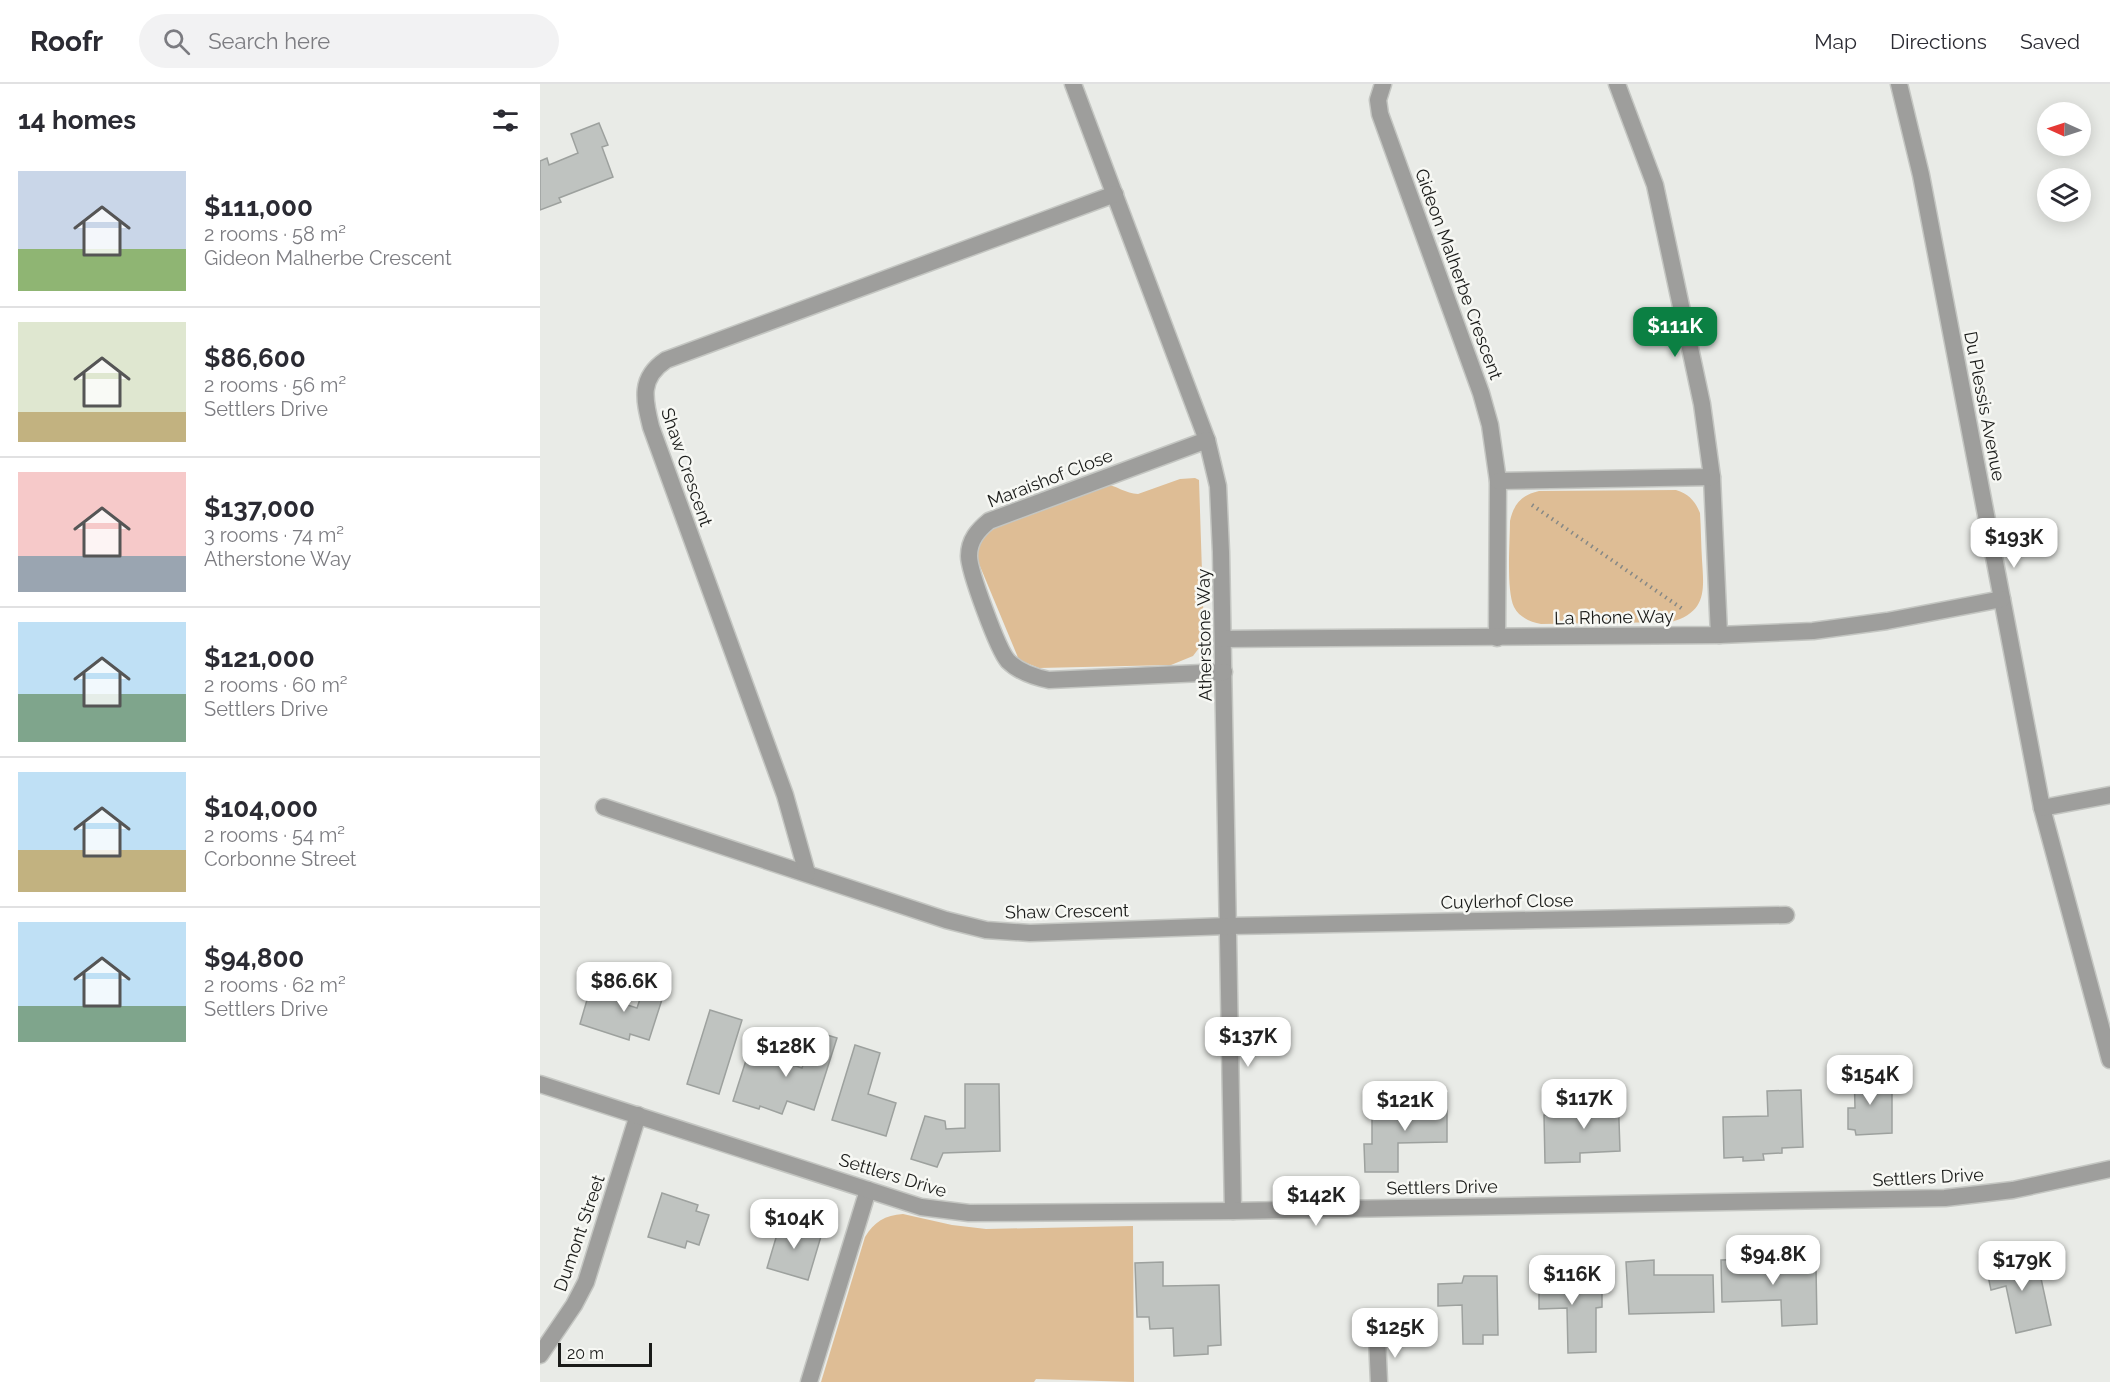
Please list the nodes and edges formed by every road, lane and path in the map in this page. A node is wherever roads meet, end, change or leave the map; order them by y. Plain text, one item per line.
1 (1073, 84) edge
2 (1383, 84) edge
3 (1617, 84) edge
4 (1899, 84) edge
5 (1115, 194) junction
6 (1207, 441) junction
7 (1712, 477) junction
8 (1498, 481) junction
9 (2002, 599) junction
10 (1719, 635) junction
11 (1497, 638) junction
12 (1223, 639) junction
13 (1224, 672) junction
14 (2110, 795) edge
15 (604, 807) dead end
16 (2042, 808) junction
17 (807, 873) junction
18 (1786, 915) dead end
19 (1228, 926) junction
20 (2110, 1060) edge
21 (540, 1084) edge
22 (638, 1115) junction
23 (2110, 1169) edge
24 (868, 1190) junction
25 (1233, 1211) junction
26 (1377, 1337) dead end
27 (540, 1355) edge
28 (809, 1382) edge
29 (1379, 1382) edge

1 - 5 street, Atherstone Way
2 - 8 street, Gideon Malherbe Crescent
3 - 7 street
4 - 9 street, Du Plessis Avenue
5 - 6 street, Atherstone Way
5 - 17 street, Shaw Crescent
6 - 12 street, Atherstone Way
6 - 13 street, Maraishof Close
7 - 8 street
7 - 10 street
8 - 10 path
8 - 11 street, Gideon Malherbe Crescent
9 - 10 street, La Rhone Way
9 - 16 street, Du Plessis Avenue
10 - 11 street, La Rhone Way
11 - 12 street, La Rhone Way
12 - 13 street, Atherstone Way
13 - 19 street, Atherstone Way
14 - 16 street
15 - 17 street, Shaw Crescent
16 - 20 street, Du Plessis Avenue
17 - 19 street, Shaw Crescent
18 - 19 street, Cuylerhof Close
19 - 25 street, Atherstone Way
21 - 22 street, Settlers Drive
22 - 24 street, Settlers Drive
22 - 27 street, Dumont Street
23 - 25 street, Settlers Drive
24 - 25 street, Settlers Drive
24 - 28 street
26 - 29 street

